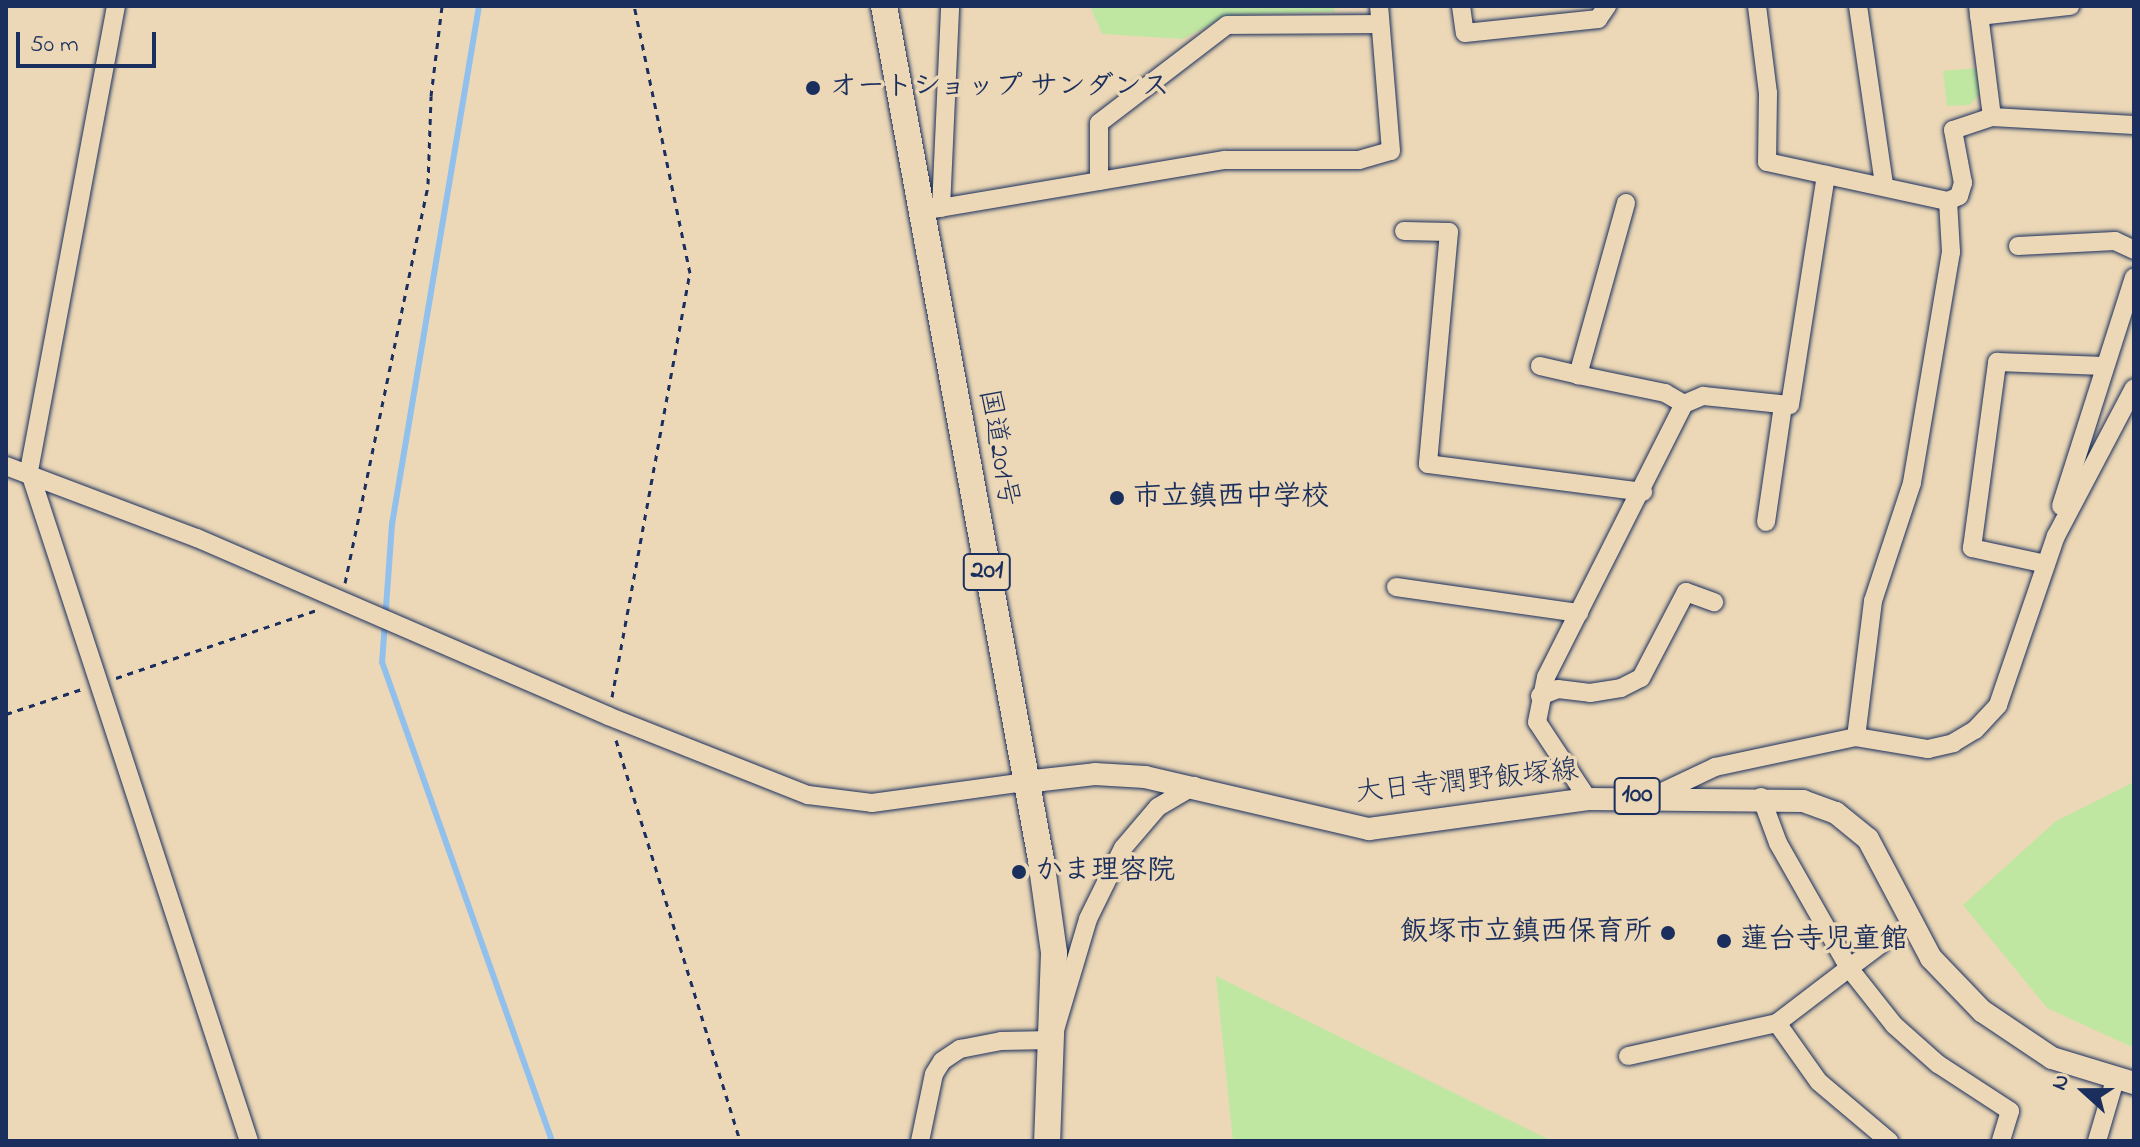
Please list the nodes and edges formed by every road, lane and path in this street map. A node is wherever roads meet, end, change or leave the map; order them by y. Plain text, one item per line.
1 (116, 6) edge
2 (442, 6) edge
3 (634, 6) edge
4 (884, 6) edge
5 (950, 6) edge
6 (1461, 6) edge
7 (1607, 6) edge
8 (1757, 6) edge
9 (1858, 6) edge
10 (2070, 6) edge
11 (1979, 11) edge
12 (1378, 15) edge
13 (1992, 117) junction
14 (2134, 125) edge
15 (1826, 175) junction
16 (1099, 181) junction
17 (1884, 185) junction
18 (1948, 201) junction
19 (1626, 203) dead end
20 (931, 210) junction
21 (1404, 231) dead end
22 (2018, 246) dead end
23 (2134, 250) edge
24 (2134, 277) edge
25 (1540, 366) dead end
26 (2104, 366) junction
27 (1578, 375) junction
28 (2134, 388) edge
29 (1684, 404) junction
30 (1783, 405) junction
31 (6, 466) edge
32 (29, 470) junction
33 (1643, 492) junction
34 (1766, 522) dead end
35 (2056, 536) junction
36 (2046, 564) junction
37 (1396, 587) dead end
38 (1714, 602) dead end
39 (346, 603) junction
40 (1579, 613) junction
41 (97, 685) junction
42 (1540, 696) junction
43 (6, 714) edge
44 (608, 716) junction
45 (1856, 737) junction
46 (1025, 782) junction
47 (1194, 786) junction
48 (1654, 796) junction
49 (1761, 797) junction
50 (1588, 799) junction
51 (1881, 944) dead end
52 (1849, 968) junction
53 (1777, 1023) junction
54 (1052, 1040) junction
55 (1628, 1056) dead end
56 (2124, 1082) edge
57 (249, 1141) edge
58 (740, 1141) edge
59 (920, 1141) edge
60 (1047, 1141) edge
61 (1889, 1141) edge
62 (2001, 1141) edge
63 (2097, 1141) edge

1 - 32 street
2 - 39 path
3 - 44 path
4 - 20 highway, 国道201号 / 201
5 - 20 street
6 - 7 street
8 - 15 street
9 - 17 street
10 - 11 street
11 - 13 street
12 - 16 street
12 - 16 street
13 - 14 street
13 - 18 street
15 - 17 street
15 - 30 street
16 - 20 street
17 - 18 street
18 - 45 street
19 - 27 street
20 - 46 highway, 国道201号 / 201
21 - 33 street
22 - 23 street
24 - 26 street
25 - 27 street
26 - 35 street
26 - 36 street
27 - 29 street
28 - 35 street
29 - 30 street
29 - 33 street
30 - 34 street
31 - 32 street
32 - 39 street
32 - 41 street
33 - 40 street
35 - 36 street
36 - 45 street
37 - 40 street
38 - 42 street
39 - 41 path
39 - 44 street
40 - 42 street
41 - 43 path
41 - 57 street
42 - 50 street
44 - 46 street
44 - 58 path
45 - 48 street
46 - 47 main road, 大日寺潤野飯塚線 / 100
46 - 54 highway, 国道201号 / 201
47 - 50 main road, 大日寺潤野飯塚線 / 100
47 - 54 street
48 - 49 main road, 大日寺潤野飯塚線 / 100
48 - 50 main road, 大日寺潤野飯塚線 / 100
49 - 52 street
49 - 56 main road, 大日寺潤野飯塚線 / 100
51 - 52 street
52 - 53 street
52 - 62 street
53 - 55 street
53 - 61 street
54 - 59 street
54 - 60 highway, 国道201号 / 201
56 - 63 street

